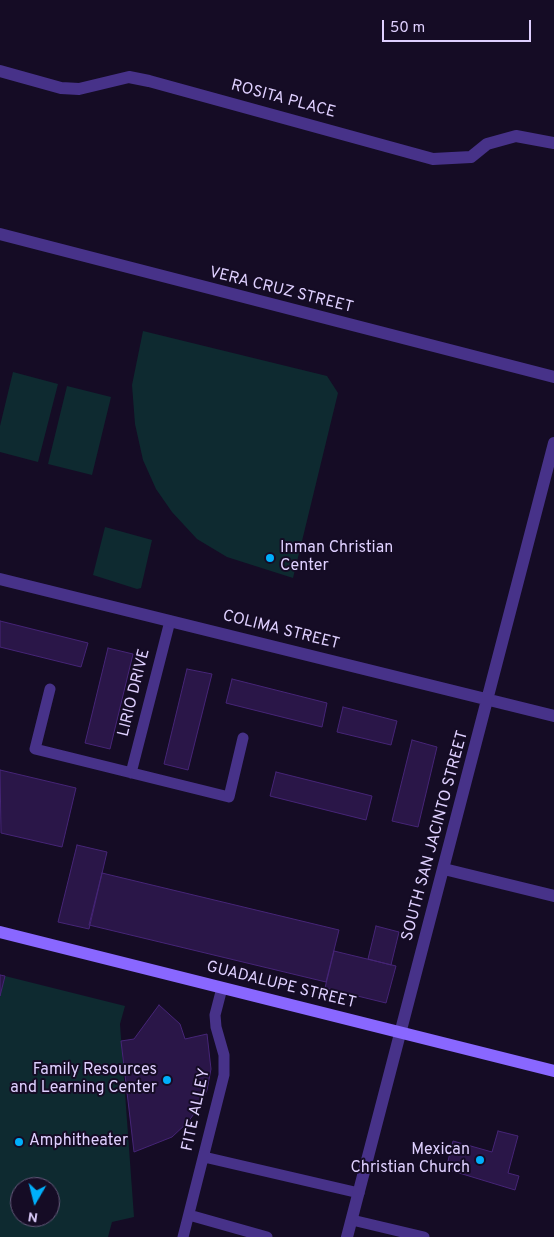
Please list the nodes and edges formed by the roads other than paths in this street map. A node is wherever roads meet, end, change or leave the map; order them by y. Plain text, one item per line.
1 (0, 71) edge
2 (554, 143) edge
3 (0, 234) edge
4 (554, 378) edge
5 (554, 443) edge
6 (0, 579) edge
7 (170, 621) junction
8 (50, 689) dead end
9 (489, 699) junction
10 (554, 716) edge
11 (243, 738) dead end
12 (131, 773) junction
13 (444, 869) junction
14 (554, 896) edge
15 (0, 932) edge
16 (222, 988) junction
17 (402, 1033) junction
18 (554, 1071) edge
19 (204, 1158) junction
20 (359, 1193) junction
21 (189, 1216) junction
22 (352, 1220) junction
23 (183, 1237) edge
24 (267, 1237) edge
25 (347, 1237) edge
26 (424, 1237) edge

1 - 2 street, ROSITA PLACE
3 - 4 street, VERA CRUZ STREET
5 - 9 street, SOUTH SAN JACINTO STREET
6 - 7 street, COLIMA STREET
7 - 9 street, COLIMA STREET
7 - 12 lane, LIRIO DRIVE
8 - 12 lane
9 - 10 street, COLIMA STREET
9 - 13 street, SOUTH SAN JACINTO STREET
11 - 12 lane
13 - 14 street
13 - 17 street, SOUTH SAN JACINTO STREET
15 - 16 main road, GUADALUPE STREET
16 - 17 main road, GUADALUPE STREET
16 - 19 lane, FITE ALLEY
17 - 18 main road, GUADALUPE STREET
17 - 20 street, SOUTH SAN JACINTO STREET
19 - 20 lane
19 - 21 lane, FITE ALLEY
20 - 22 street, SOUTH SAN JACINTO STREET
21 - 23 lane, FITE ALLEY
21 - 24 lane
22 - 25 street, SOUTH SAN JACINTO STREET
22 - 26 lane

